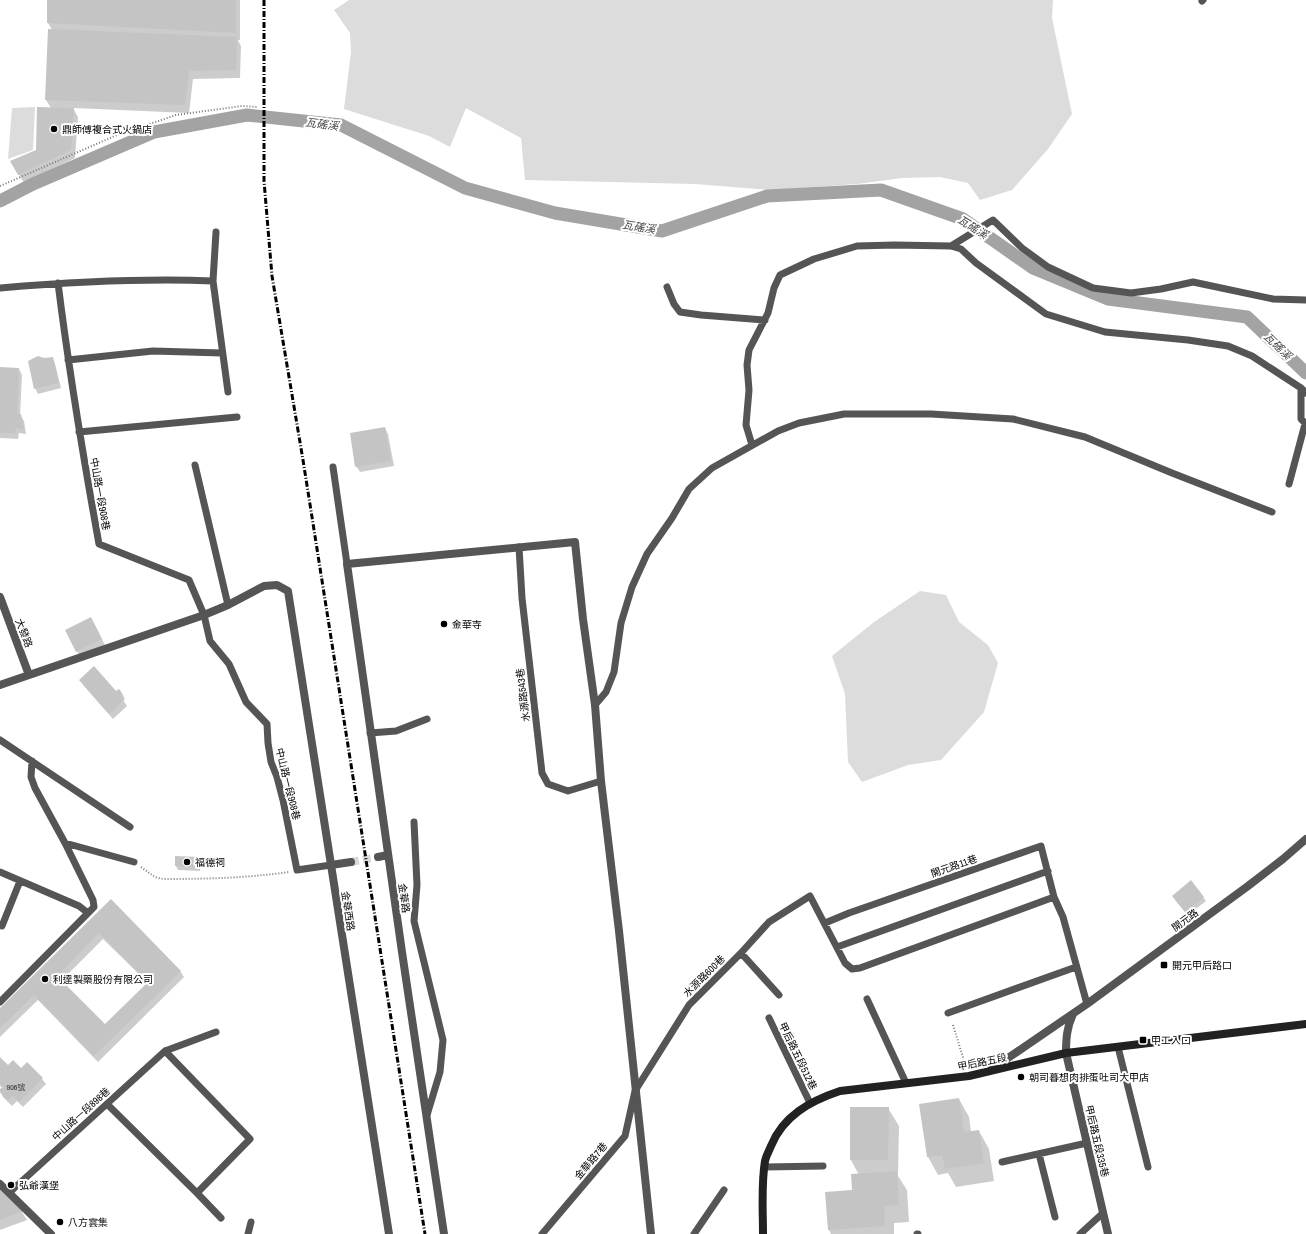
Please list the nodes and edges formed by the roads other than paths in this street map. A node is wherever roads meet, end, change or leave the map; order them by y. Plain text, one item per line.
1 (216, 232) dead end
2 (951, 246) junction
3 (213, 281) junction
4 (58, 283) junction
5 (667, 287) dead end
6 (0, 288) edge
7 (1306, 300) edge
8 (765, 320) junction
9 (222, 353) junction
10 (68, 360) junction
11 (1303, 390) edge
12 (228, 392) dead end
13 (237, 417) dead end
14 (1306, 424) edge
15 (79, 432) junction
16 (752, 445) junction
17 (195, 465) dead end
18 (333, 467) dead end
19 (1289, 484) dead end
20 (1272, 512) dead end
21 (519, 547) junction
22 (347, 564) junction
23 (0, 598) edge
24 (228, 605) junction
25 (204, 615) junction
26 (29, 675) junction
27 (0, 685) edge
28 (595, 705) junction
29 (428, 720) dead end
30 (370, 733) junction
31 (0, 740) edge
32 (32, 761) junction
33 (601, 781) junction
34 (414, 822) dead end
35 (130, 826) dead end
36 (1306, 839) edge
37 (65, 843) junction
38 (388, 855) junction
39 (378, 857) tunnel mouth
40 (134, 862) road end
41 (351, 862) tunnel mouth
42 (331, 866) junction
43 (1048, 871) junction
44 (0, 872) edge
45 (20, 881) junction
46 (1054, 897) junction
47 (88, 913) junction
48 (825, 923) junction
49 (2, 926) dead end
50 (837, 947) junction
51 (741, 953) junction
52 (1076, 967) junction
53 (779, 995) dead end
54 (867, 999) dead end
55 (0, 1002) edge
56 (1087, 1004) junction
57 (948, 1013) dead end
58 (1074, 1013) junction
59 (769, 1018) dead end
60 (1306, 1024) edge
61 (216, 1032) dead end
62 (1118, 1047) junction
63 (165, 1051) junction
64 (1066, 1053) junction
65 (987, 1072) junction
66 (906, 1083) junction
67 (635, 1091) junction
68 (810, 1103) junction
69 (107, 1104) junction
70 (426, 1117) junction
71 (1087, 1144) junction
72 (1039, 1154) junction
73 (1002, 1162) dead end
74 (823, 1166) dead end
75 (765, 1167) junction
76 (1148, 1167) dead end
77 (0, 1184) edge
78 (724, 1190) dead end
79 (10, 1192) junction
80 (198, 1193) junction
81 (1103, 1213) junction
82 (1054, 1217) dead end
83 (221, 1218) dead end
84 (251, 1222) dead end
85 (51, 1234) edge
86 (248, 1234) edge
87 (389, 1234) edge
88 (444, 1234) edge
89 (542, 1234) edge
90 (651, 1234) edge
91 (694, 1234) edge
92 (763, 1234) edge
93 (1080, 1234) edge
94 (1108, 1234) edge

1 - 3 lane
2 - 7 lane
2 - 8 lane
2 - 11 lane
3 - 4 lane
3 - 9 lane
4 - 6 lane
4 - 10 lane, 中山路一段908巷
5 - 8 lane
8 - 16 lane
9 - 10 lane
9 - 12 lane
10 - 15 lane, 中山路一段908巷
11 - 14 lane
13 - 15 lane
14 - 19 lane
15 - 25 lane, 中山路一段908巷
16 - 20 lane
16 - 28 lane
17 - 24 lane
18 - 22 lane
21 - 22 street
21 - 28 street
21 - 33 lane, 水源路543巷
22 - 30 street, 金華路
23 - 26 street, 大發路
24 - 25 street
24 - 42 street, 金華西路
25 - 26 street
25 - 42 lane, 中山路一段908巷
26 - 27 street
28 - 33 street
29 - 30 lane
30 - 38 street, 金華路
31 - 32 lane
32 - 35 lane
32 - 37 lane
33 - 67 street
34 - 70 lane
36 - 56 street, 開元路
37 - 40 lane
37 - 47 lane
38 - 39 street
38 - 70 street, 金華路
41 - 42 street
42 - 87 street, 金華西路
43 - 46 lane, 開元路11巷
43 - 48 lane, 開元路11巷
43 - 50 lane
44 - 45 lane
45 - 47 lane
45 - 49 lane
46 - 50 lane
46 - 52 lane, 開元路11巷
47 - 55 lane
48 - 50 lane
48 - 51 lane, 水源路600巷
51 - 53 lane
51 - 67 lane, 水源路600巷
52 - 56 lane, 開元路11巷
52 - 57 lane
54 - 66 lane
56 - 58 street, 開元路
58 - 64 street
58 - 65 street, 開元路
59 - 68 lane, 甲后路五段512巷
60 - 62 main road, 甲后路五段
61 - 63 lane
62 - 64 main road, 甲后路五段
62 - 76 lane
63 - 69 lane, 中山路一段898巷
63 - 80 lane
64 - 65 main road, 甲后路五段
64 - 71 street, 甲后路五段335巷
65 - 66 main road, 甲后路五段
66 - 68 main road, 甲后路五段
67 - 89 lane, 金華路7巷
67 - 90 street
68 - 75 main road, 甲后路五段
69 - 79 lane, 中山路一段898巷
69 - 80 lane
70 - 88 street, 金華路
71 - 72 lane
71 - 81 street, 甲后路五段335巷
72 - 73 lane
72 - 82 lane
74 - 75 lane
75 - 92 main road, 甲后路五段
77 - 79 street
78 - 91 lane
79 - 85 street
80 - 83 lane
81 - 93 lane
81 - 94 street, 甲后路五段335巷
84 - 86 lane

